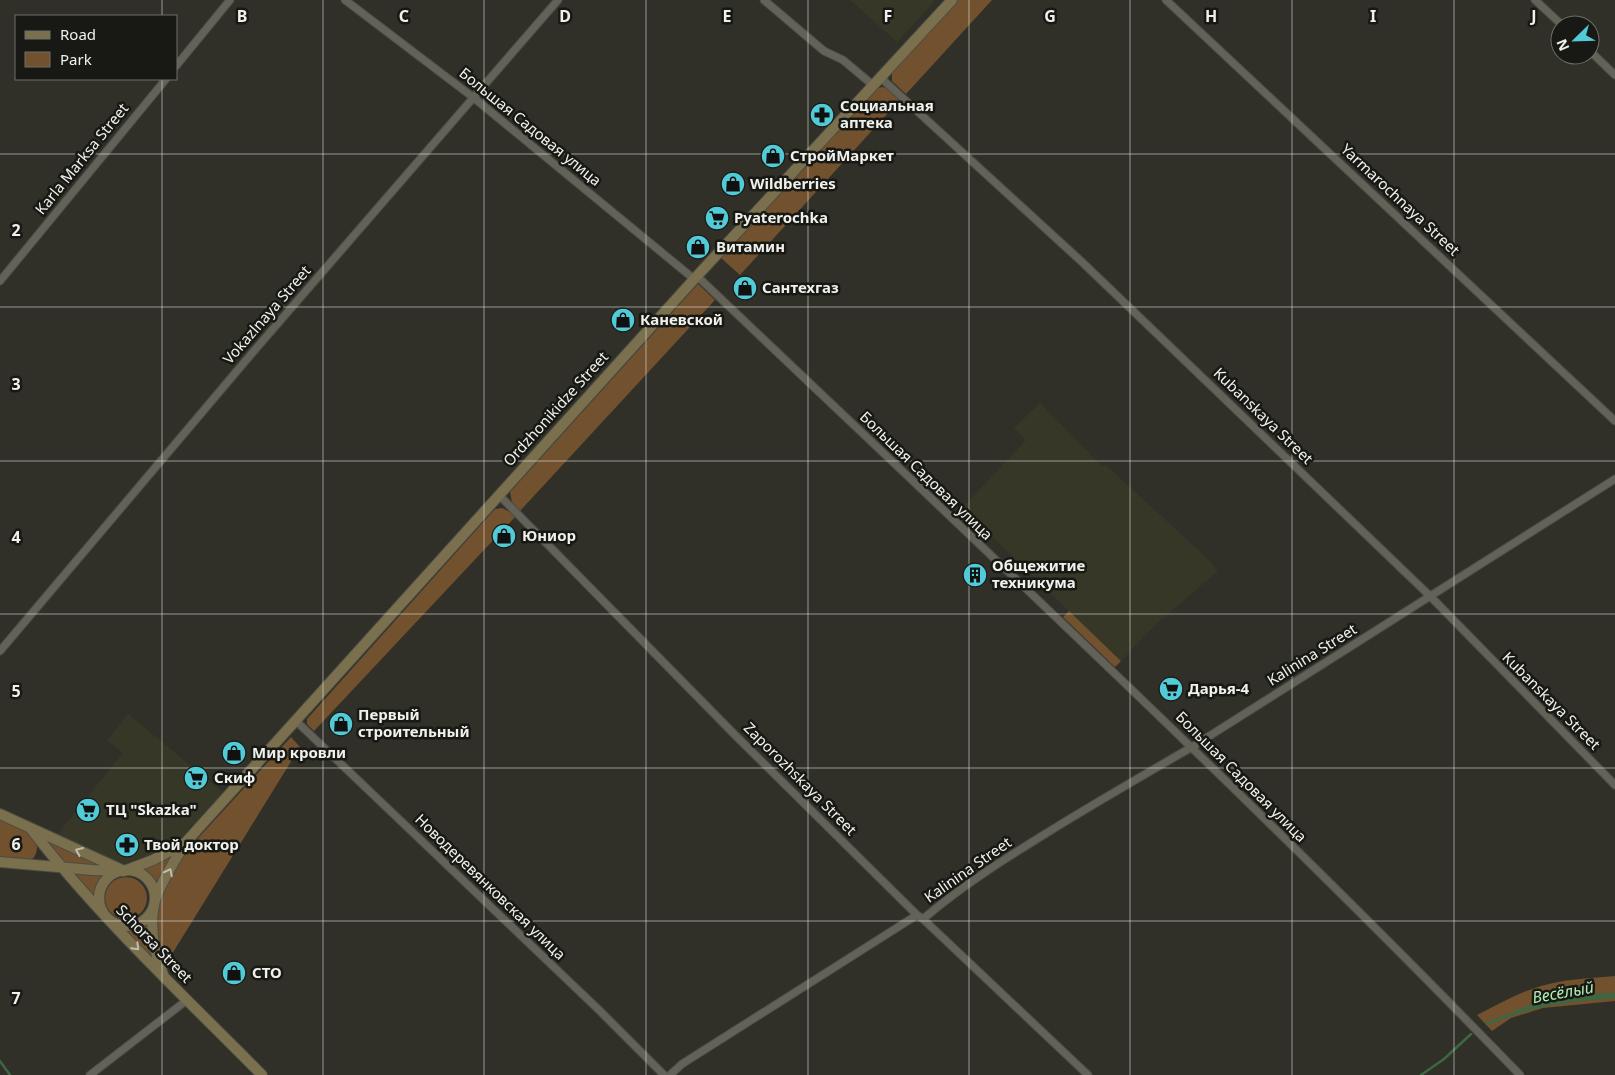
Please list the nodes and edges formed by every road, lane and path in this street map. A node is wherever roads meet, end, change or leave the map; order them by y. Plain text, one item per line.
1 (230, 0) edge
2 (345, 0) edge
3 (558, 0) edge
4 (764, 0) edge
5 (952, 0) edge
6 (1166, 0) edge
7 (1535, 0) edge
8 (1551, 15) edge
9 (1600, 61) edge
10 (178, 64) edge
11 (1615, 75) edge
12 (881, 78) junction
13 (165, 80) edge
14 (874, 86) junction
15 (474, 98) junction
16 (695, 278) junction
17 (0, 281) edge
18 (1615, 421) edge
19 (1615, 479) edge
20 (499, 495) junction
21 (1430, 596) junction
22 (0, 651) edge
23 (296, 721) junction
24 (1192, 748) junction
25 (1615, 785) edge
26 (0, 814) edge
27 (31, 829) junction
28 (186, 842) junction
29 (0, 862) edge
30 (61, 868) junction
31 (124, 871) junction
32 (154, 904) junction
33 (107, 917) junction
34 (920, 917) junction
35 (164, 977) junction
36 (187, 1000) junction
37 (90, 1075) edge
38 (262, 1075) edge
39 (664, 1075) edge
40 (670, 1075) edge
41 (1088, 1075) edge
42 (1520, 1075) edge

1 - 10 street
2 - 15 street, Большая Садовая улица
3 - 15 street, Vokazlnaya Street
4 - 14 street
5 - 12 main road, Ordzhonikidze Street
6 - 18 street, Yarmarochnaya Street
7 - 8 street
9 - 11 street
12 - 14 main road, Ordzhonikidze Street
12 - 21 street, Kubanskaya Street
13 - 17 street, Karla Marksa Street
14 - 16 main road, Ordzhonikidze Street
15 - 16 street, Большая Садовая улица
15 - 22 street, Vokazlnaya Street
16 - 20 main road, Ordzhonikidze Street
16 - 24 street, Большая Садовая улица
19 - 21 street, Kalinina Street
20 - 23 main road, Ordzhonikidze Street
20 - 34 street, Zaporozhskaya Street
21 - 24 street, Kalinina Street
21 - 25 street, Kubanskaya Street
23 - 28 main road, Ordzhonikidze Street
23 - 39 street, Новодеревянковская улица
24 - 34 street, Kalinina Street
24 - 42 street, Большая Садовая улица
26 - 27 main road, Schorsa Street
27 - 30 main road, Schorsa Street
31 -> 27 main road, Schorsa Street
28 - 31 main road
32 -> 28 main road
29 - 30 main road
30 - 31 main road
30 - 33 main road, Schorsa Street
31 - 32 main road
31 - 33 main road
32 - 33 main road
32 - 35 main road
33 -> 35 main road, Schorsa Street
34 - 40 street, Kalinina Street
34 - 41 street, Zaporozhskaya Street
35 - 36 main road, Schorsa Street
36 - 37 street
36 - 38 main road, Schorsa Street

